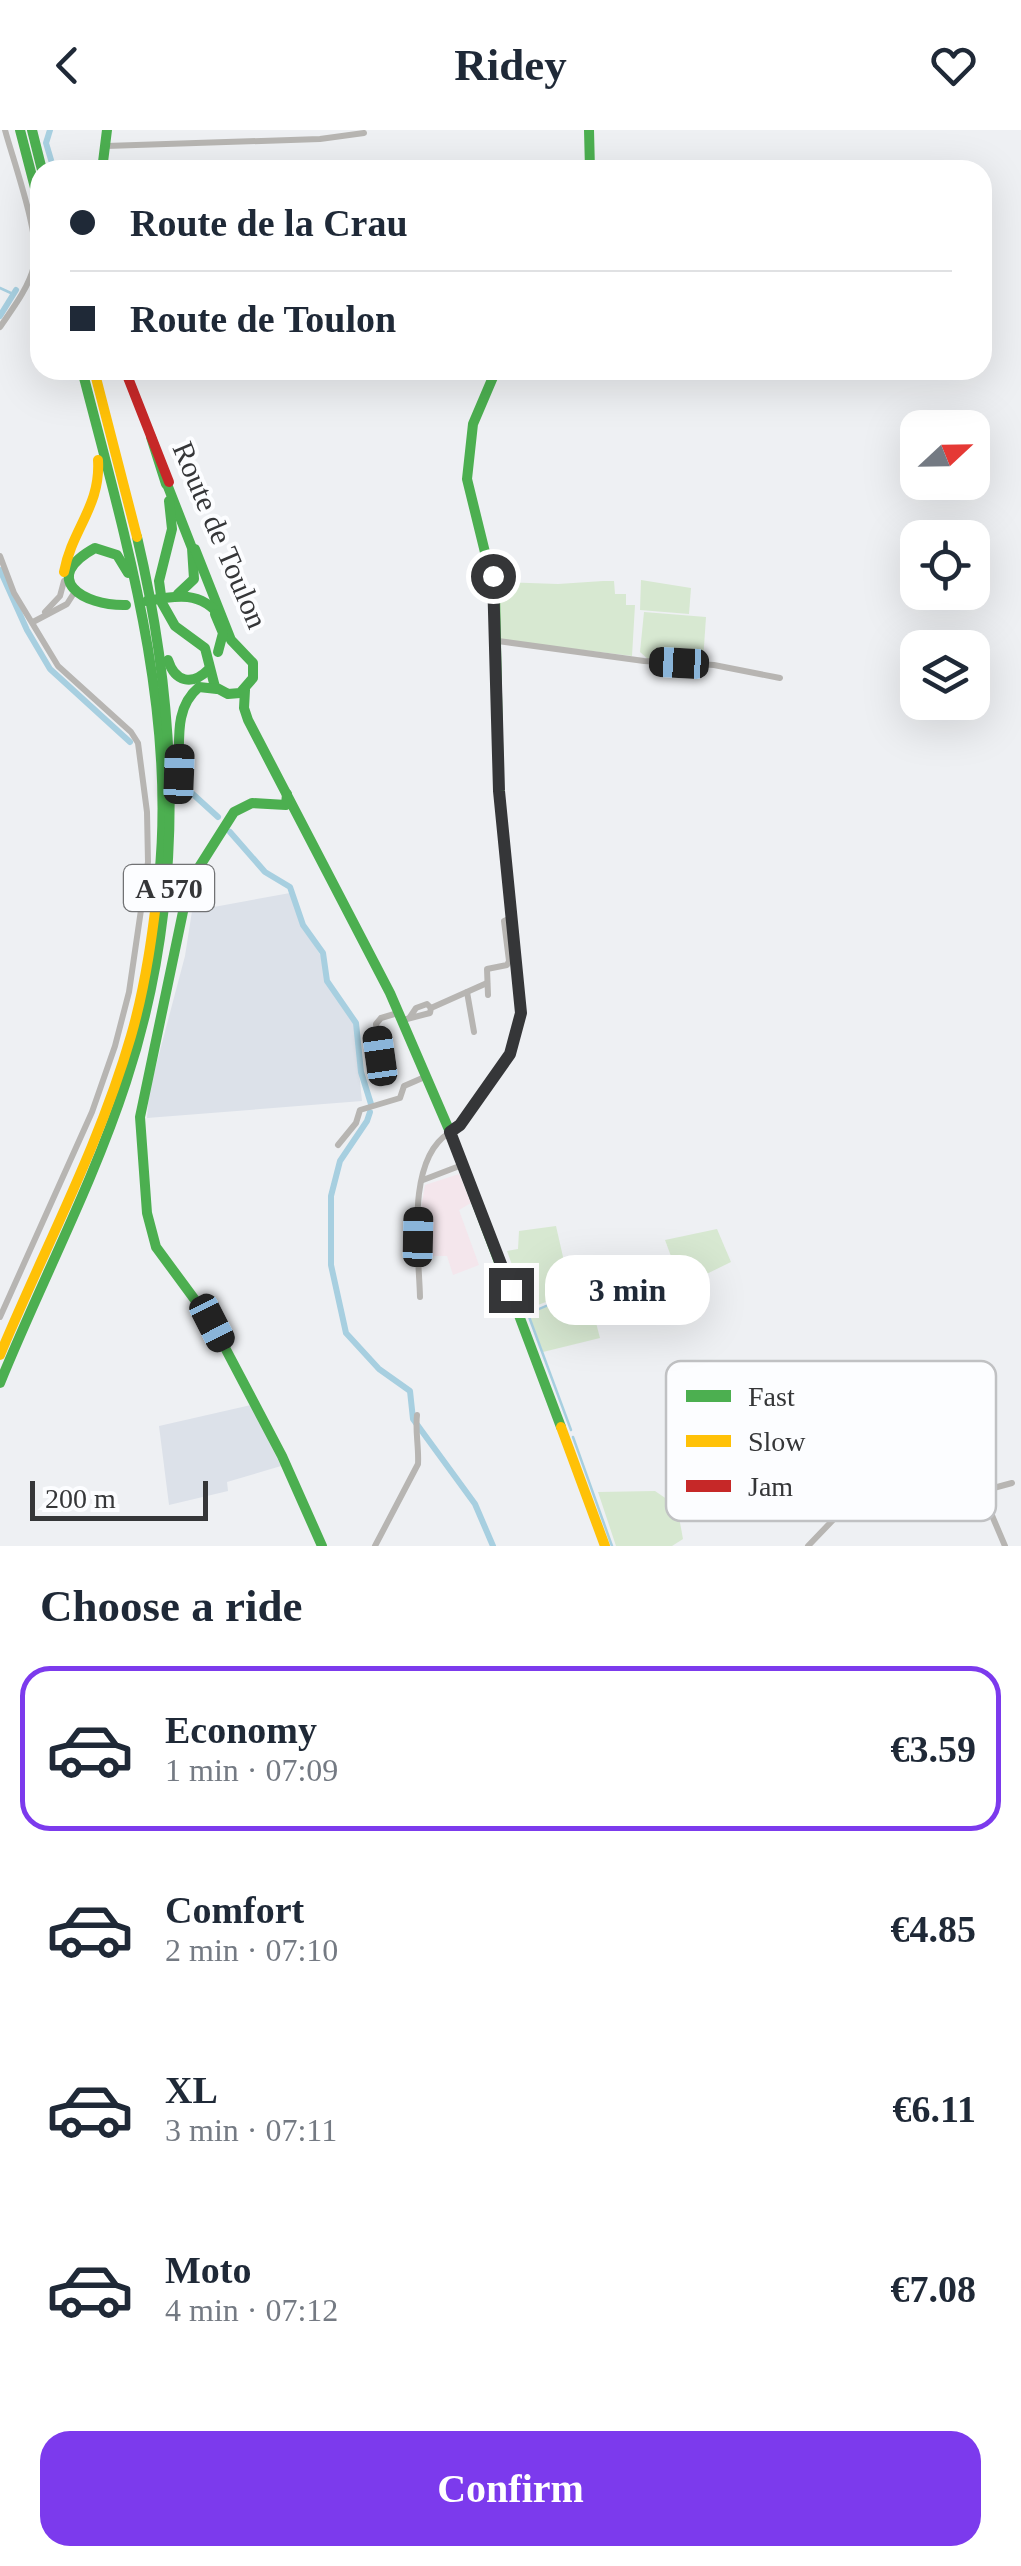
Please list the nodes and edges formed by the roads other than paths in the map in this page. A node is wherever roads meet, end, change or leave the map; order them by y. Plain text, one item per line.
1 (5, 130) edge
2 (20, 130) edge
3 (32, 130) edge
4 (107, 130) edge
5 (590, 130) edge
6 (364, 133) dead end
7 (105, 146) junction
8 (40, 160) edge
9 (103, 160) edge
10 (590, 160) edge
11 (30, 168) edge
12 (30, 223) edge
13 (30, 277) edge
14 (0, 327) edge
15 (82, 380) edge
16 (83, 380) edge
17 (98, 380) edge
18 (99, 380) edge
19 (128, 380) edge
20 (492, 380) edge
21 (151, 437) junction
22 (165, 479) junction
23 (0, 556) edge
24 (178, 594) junction
25 (70, 596) junction
26 (128, 605) junction
27 (221, 617) junction
28 (32, 622) junction
29 (496, 641) junction
30 (218, 652) junction
31 (244, 652) junction
32 (209, 666) junction
33 (780, 678) dead end
34 (245, 690) junction
35 (222, 692) junction
36 (286, 799) junction
37 (161, 843) junction
38 (328, 876) junction
39 (168, 894) junction
40 (512, 918) junction
41 (487, 983) junction
42 (468, 992) junction
43 (488, 994) dead end
44 (404, 1017) junction
45 (474, 1032) dead end
46 (380, 1056) dead end
47 (428, 1075) junction
48 (455, 1128) junction
49 (338, 1145) dead end
50 (463, 1165) junction
51 (422, 1180) junction
52 (420, 1297) dead end
53 (0, 1317) edge
54 (0, 1355) edge
55 (0, 1383) edge
56 (417, 1420) dead end
57 (1012, 1482) dead end
58 (996, 1487) edge
59 (832, 1521) edge
60 (994, 1521) edge
61 (322, 1546) edge
62 (375, 1546) edge
63 (606, 1546) edge
64 (808, 1546) edge
65 (1005, 1546) edge

1 - 12 street
2 - 11 main road
3 - 8 main road
4 - 7 main road
5 - 10 main road
6 - 7 street
7 - 9 main road
13 - 14 street
15 - 25 main road
16 - 37 main road, A 570
17 - 39 main road, A 570
18 - 32 main road
19 - 21 main road, Route de Toulon
20 - 29 main road
21 - 22 main road, Route de Toulon
21 - 27 main road, Route de Toulon
22 - 24 main road
22 - 32 main road, Route de Toulon
23 - 28 street
24 - 26 main road
24 - 27 main road
24 - 30 main road
25 - 26 main road
25 - 26 main road
25 - 28 street
25 - 28 street
25 - 37 main road
27 - 31 main road, Route de Toulon
28 - 53 street
29 - 33 street
29 - 40 main road
30 - 31 main road
30 - 32 main road
31 - 34 main road
32 - 35 main road
34 - 35 main road
34 - 36 main road
35 - 36 main road
35 - 39 main road
36 - 38 main road
36 - 38 main road
36 - 61 main road
37 - 54 main road, A 570
38 - 44 main road
39 - 55 main road, A 570
40 - 41 street
40 - 48 main road
41 - 42 street
41 - 43 street
42 - 44 street
42 - 45 street
44 - 46 street
44 - 47 main road
47 - 48 main road
47 - 49 street
48 - 50 main road
48 - 51 street
50 - 51 street
50 - 63 main road
51 - 52 street
56 - 62 street
57 - 58 street
59 - 64 street
60 - 65 street

